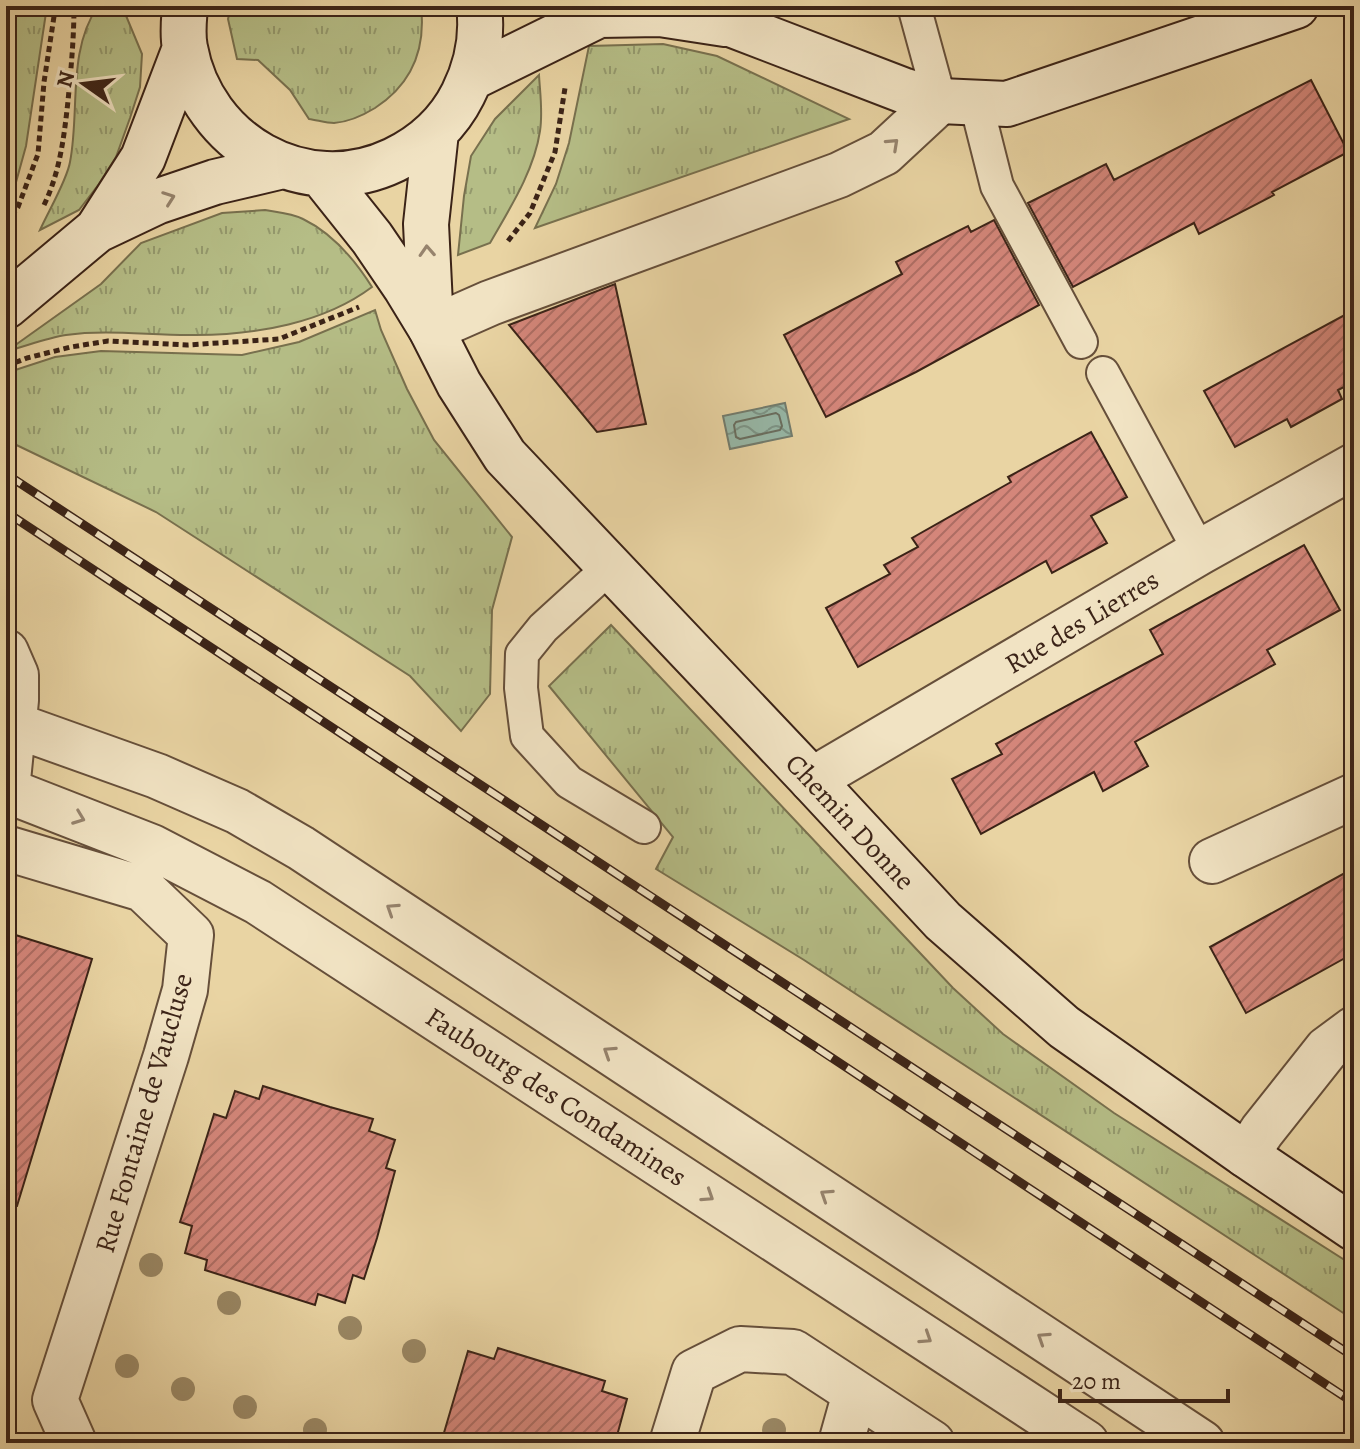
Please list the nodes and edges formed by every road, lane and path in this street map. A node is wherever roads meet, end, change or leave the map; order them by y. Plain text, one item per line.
1 (58, 6) edge
2 (74, 6) edge
3 (479, 6) edge
4 (694, 6) edge
5 (914, 6) edge
6 (1296, 6) edge
7 (179, 22) edge
8 (576, 25) junction
9 (733, 25) junction
10 (471, 78) junction
11 (958, 102) junction
12 (436, 132) junction
13 (302, 170) junction
14 (40, 214) dead end
15 (6, 224) edge
16 (97, 230) junction
17 (500, 252) dead end
18 (406, 288) junction
19 (6, 306) edge
20 (431, 329) junction
21 (1081, 342) dead end
22 (6, 366) edge
23 (1103, 373) dead end
24 (1354, 466) edge
25 (1200, 552) junction
26 (610, 567) junction
27 (6, 652) edge
28 (10, 724) edge
29 (812, 780) junction
30 (7, 790) edge
31 (1354, 796) edge
32 (644, 827) dead end
33 (6, 848) edge
34 (1212, 861) dead end
35 (1354, 1029) edge
36 (1246, 1155) junction
37 (1354, 1228) edge
38 (855, 1393) junction
39 (74, 1443) edge
40 (672, 1443) edge
41 (841, 1443) edge
42 (932, 1443) edge
43 (1086, 1443) edge
44 (1202, 1443) edge

1 - 15 path
2 - 14 path
3 - 10 street
4 - 9 street
5 - 11 lane
6 - 11 street
7 - 13 street
7 - 16 street
8 - 9 street
8 - 10 street
8 - 17 path
9 - 11 street
10 - 12 street
20 -> 11 street
11 - 21 lane
12 - 13 street
20 -> 12 street, Chemin Donne
16 -> 13 street
13 - 18 street, Chemin Donne
16 - 19 street
18 - 20 street, Chemin Donne
18 - 22 path
20 - 26 street, Chemin Donne
23 - 25 lane
24 - 25 street, Rue des Lierres
25 - 29 street, Rue des Lierres
26 - 29 street, Chemin Donne
26 - 32 lane
27 - 28 street
28 - 30 street
44 -> 28 street
29 - 36 street, Chemin Donne
30 -> 43 street, Faubourg des Condamines
31 - 34 street
33 - 39 street, Rue Fontaine de Vaucluse
35 - 36 street
36 - 37 street, Chemin Donne
38 - 40 street
38 - 41 street
38 - 42 street

